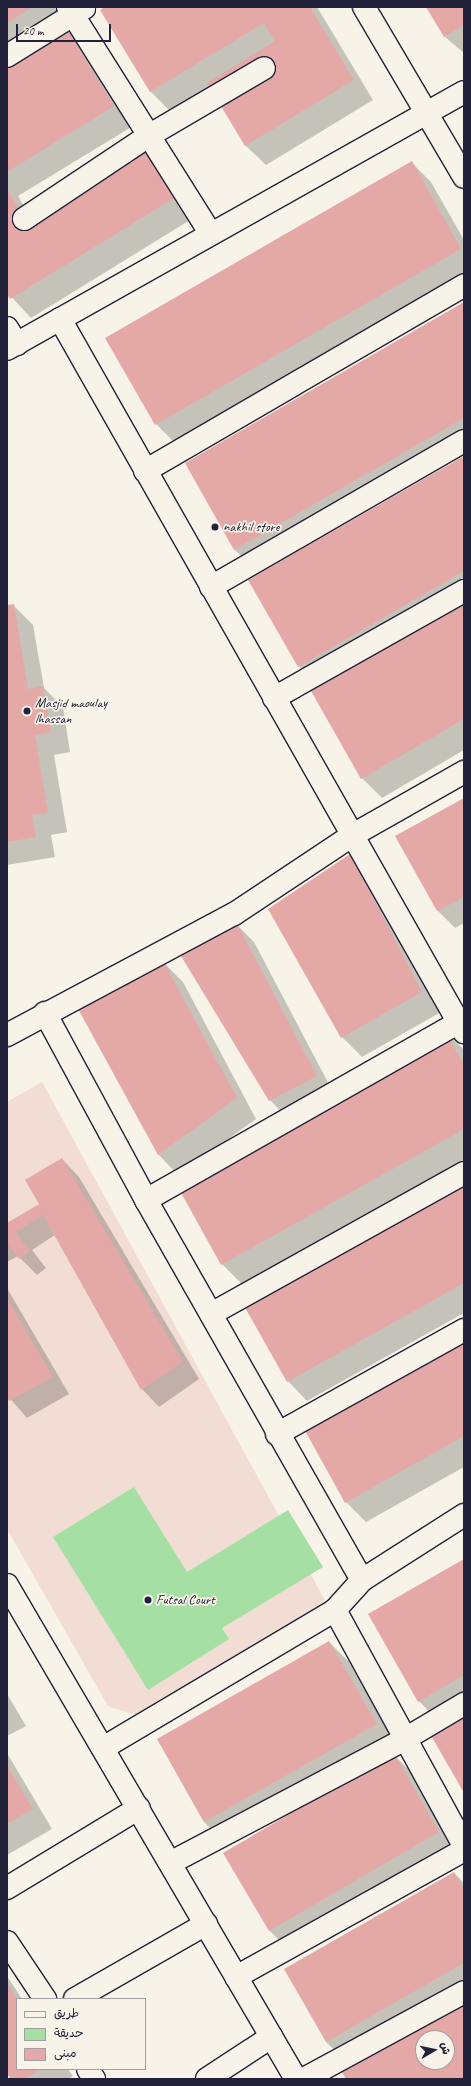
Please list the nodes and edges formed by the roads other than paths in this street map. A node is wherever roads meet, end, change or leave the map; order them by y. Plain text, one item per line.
1 (364, 7) edge
2 (75, 10) edge
3 (7, 56) edge
4 (264, 68) dead end
5 (464, 92) edge
6 (427, 113) junction
7 (150, 135) junction
8 (464, 177) edge
9 (24, 219) dead end
10 (211, 234) junction
11 (464, 285) edge
12 (60, 319) junction
13 (10, 340) edge
14 (464, 440) edge
15 (145, 470) junction
16 (211, 587) junction
17 (464, 591) edge
18 (274, 698) junction
19 (464, 772) edge
20 (353, 835) junction
21 (45, 1013) junction
22 (462, 1024) edge
23 (7, 1035) edge
24 (464, 1173) edge
25 (146, 1200) junction
26 (211, 1314) junction
27 (464, 1330) edge
28 (277, 1434) junction
29 (464, 1515) edge
30 (362, 1580) junction
31 (7, 1585) edge
32 (335, 1610) junction
33 (464, 1704) edge
34 (405, 1739) junction
35 (103, 1748) junction
36 (139, 1808) junction
37 (464, 1846) edge
38 (464, 1850) edge
39 (170, 1863) junction
40 (7, 1888) edge
41 (206, 1924) junction
42 (7, 1942) edge
43 (236, 1977) junction
44 (464, 1992) edge
45 (44, 1998) edge
46 (77, 1998) edge
47 (271, 2037) junction
48 (207, 2079) edge
49 (296, 2079) edge
50 (304, 2079) edge

1 - 6 street
2 - 3 street
2 - 7 street
4 - 7 street
5 - 6 street
6 - 8 street
6 - 10 street
7 - 9 street
7 - 10 street
10 - 12 street
11 - 15 street
12 - 13 street
12 - 15 street
14 - 16 street
15 - 16 street
16 - 18 street
17 - 18 street
18 - 20 street
19 - 20 street
20 - 21 street
20 - 22 street
21 - 23 street
21 - 25 street
22 - 25 street
24 - 26 street
25 - 26 street
26 - 28 street
27 - 28 street
28 - 30 street
29 - 30 street
30 - 32 street
31 - 35 street
32 - 34 street
32 - 35 street
33 - 34 street
34 - 37 street
34 - 39 street
35 - 36 street
36 - 39 street
36 - 40 street
38 - 43 street
39 - 41 street
41 - 43 street
41 - 46 street
42 - 45 street
43 - 47 street
44 - 50 street
47 - 48 street
47 - 49 street

